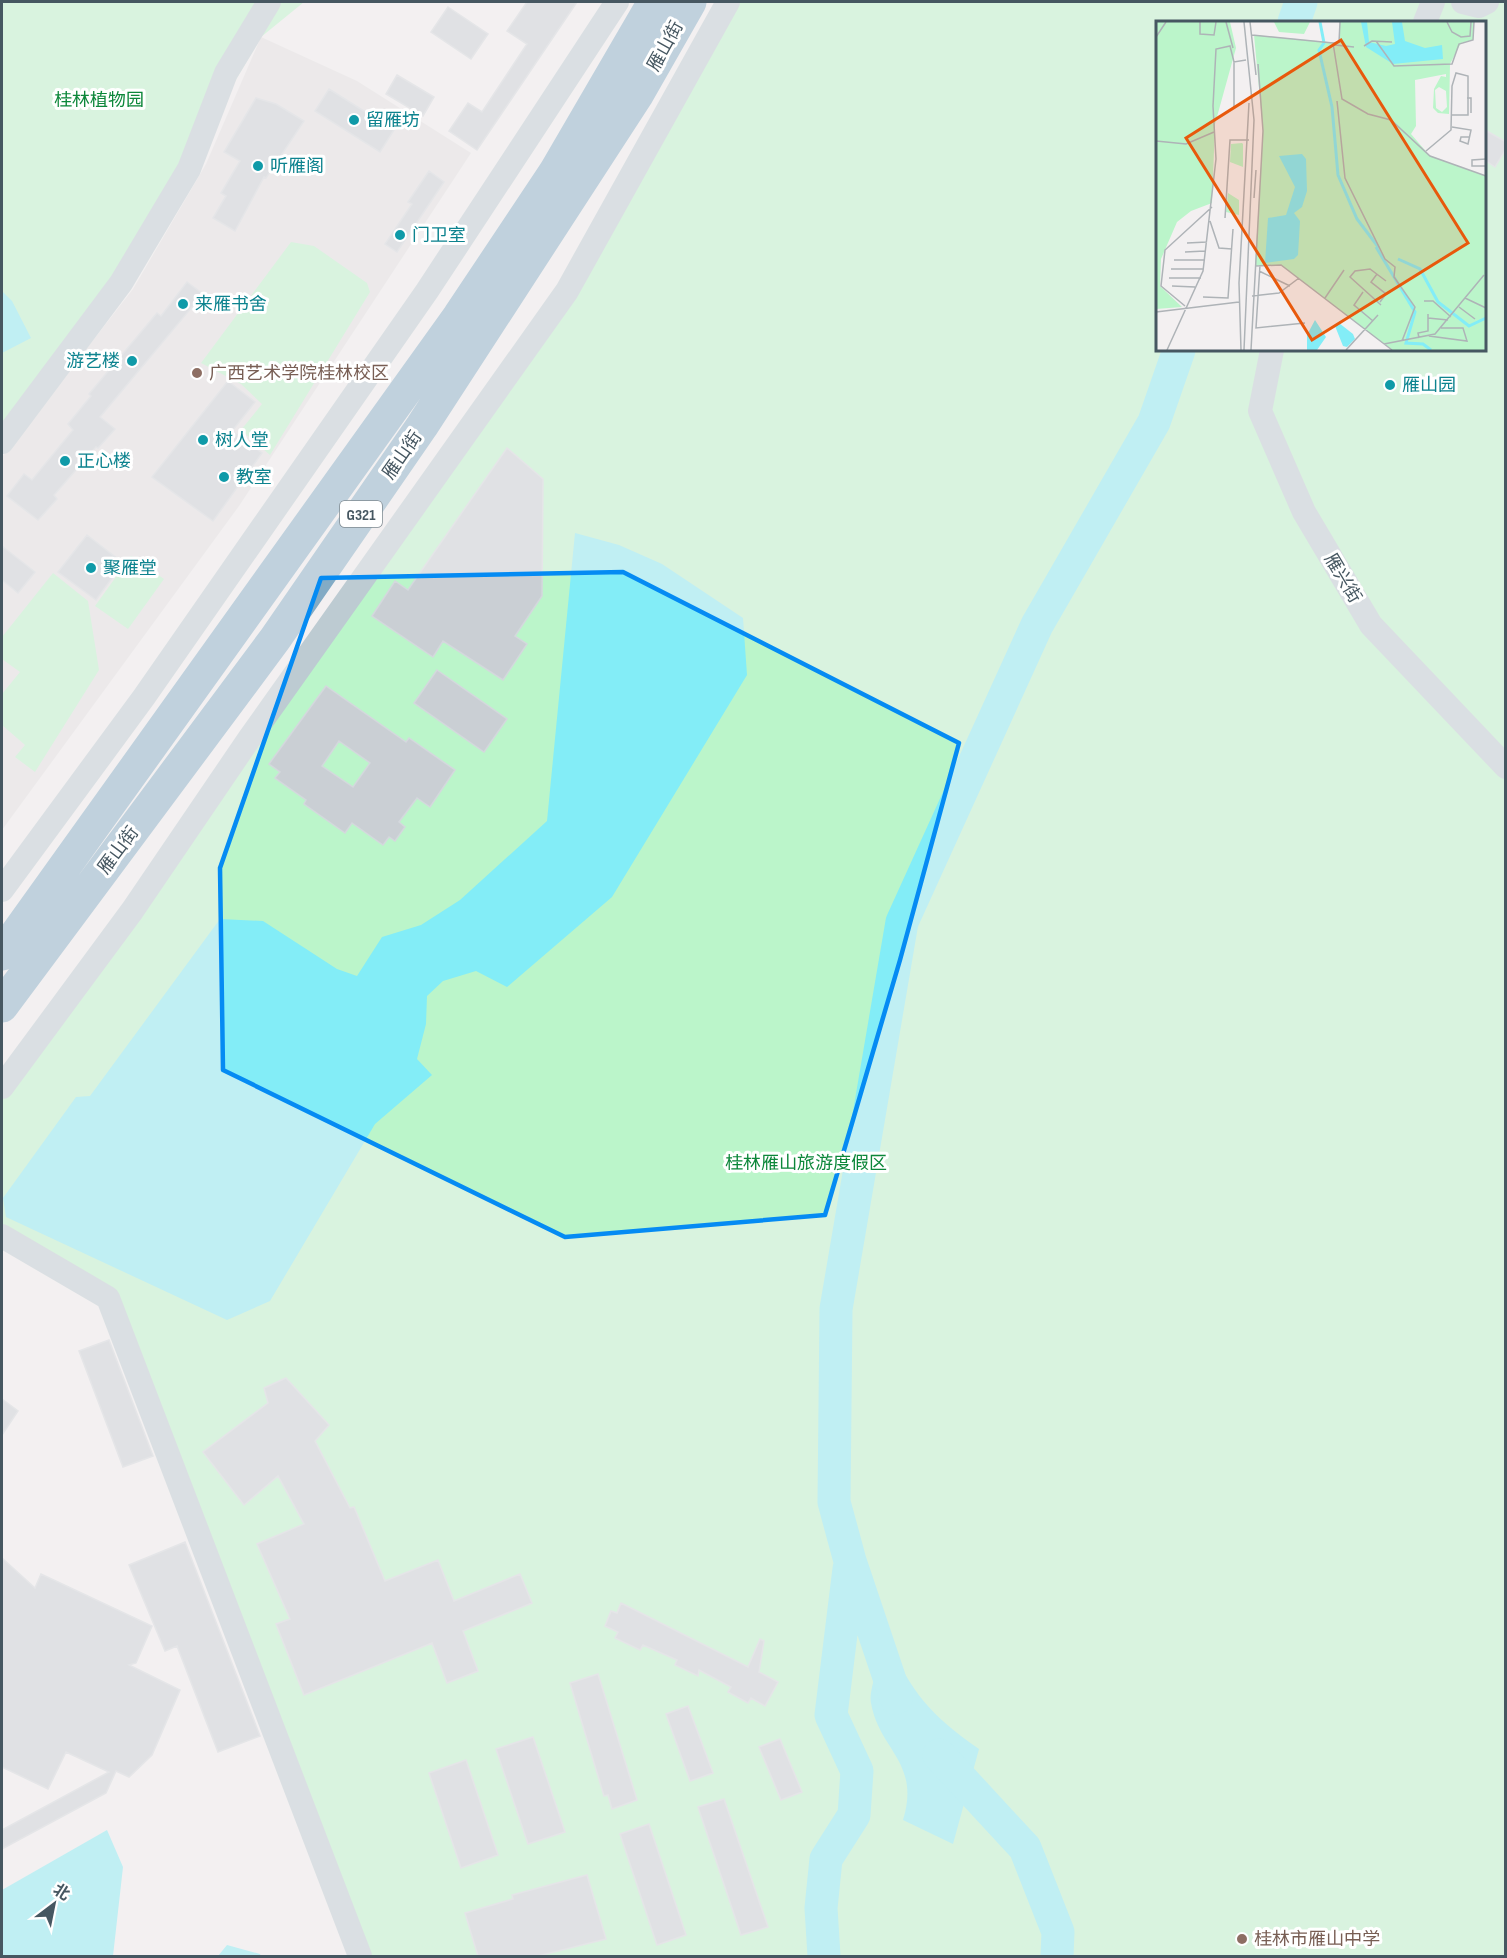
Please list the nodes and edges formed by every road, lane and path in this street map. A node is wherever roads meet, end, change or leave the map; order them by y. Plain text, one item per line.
1 (269, 2) edge
2 (617, 2) edge
3 (654, 2) edge
4 (690, 2) edge
5 (728, 2) edge
6 (1433, 2) edge
7 (1463, 2) edge
8 (1487, 2) edge
9 (1425, 21) edge
10 (1272, 351) edge
11 (2, 442) edge
12 (1506, 767) edge
13 (2, 890) edge
14 (2, 954) edge
15 (2, 1006) edge
16 (2, 1087) edge
17 (2, 1236) edge
18 (360, 1956) edge

1 - 11 street
2 - 13 street
3 - 14 highway, 雁山街 / G321
4 - 15 highway, 雁山街 / G321
5 - 16 street
6 - 9 street
7 - 8 street
10 - 12 street, 雁兴街
17 - 18 street

